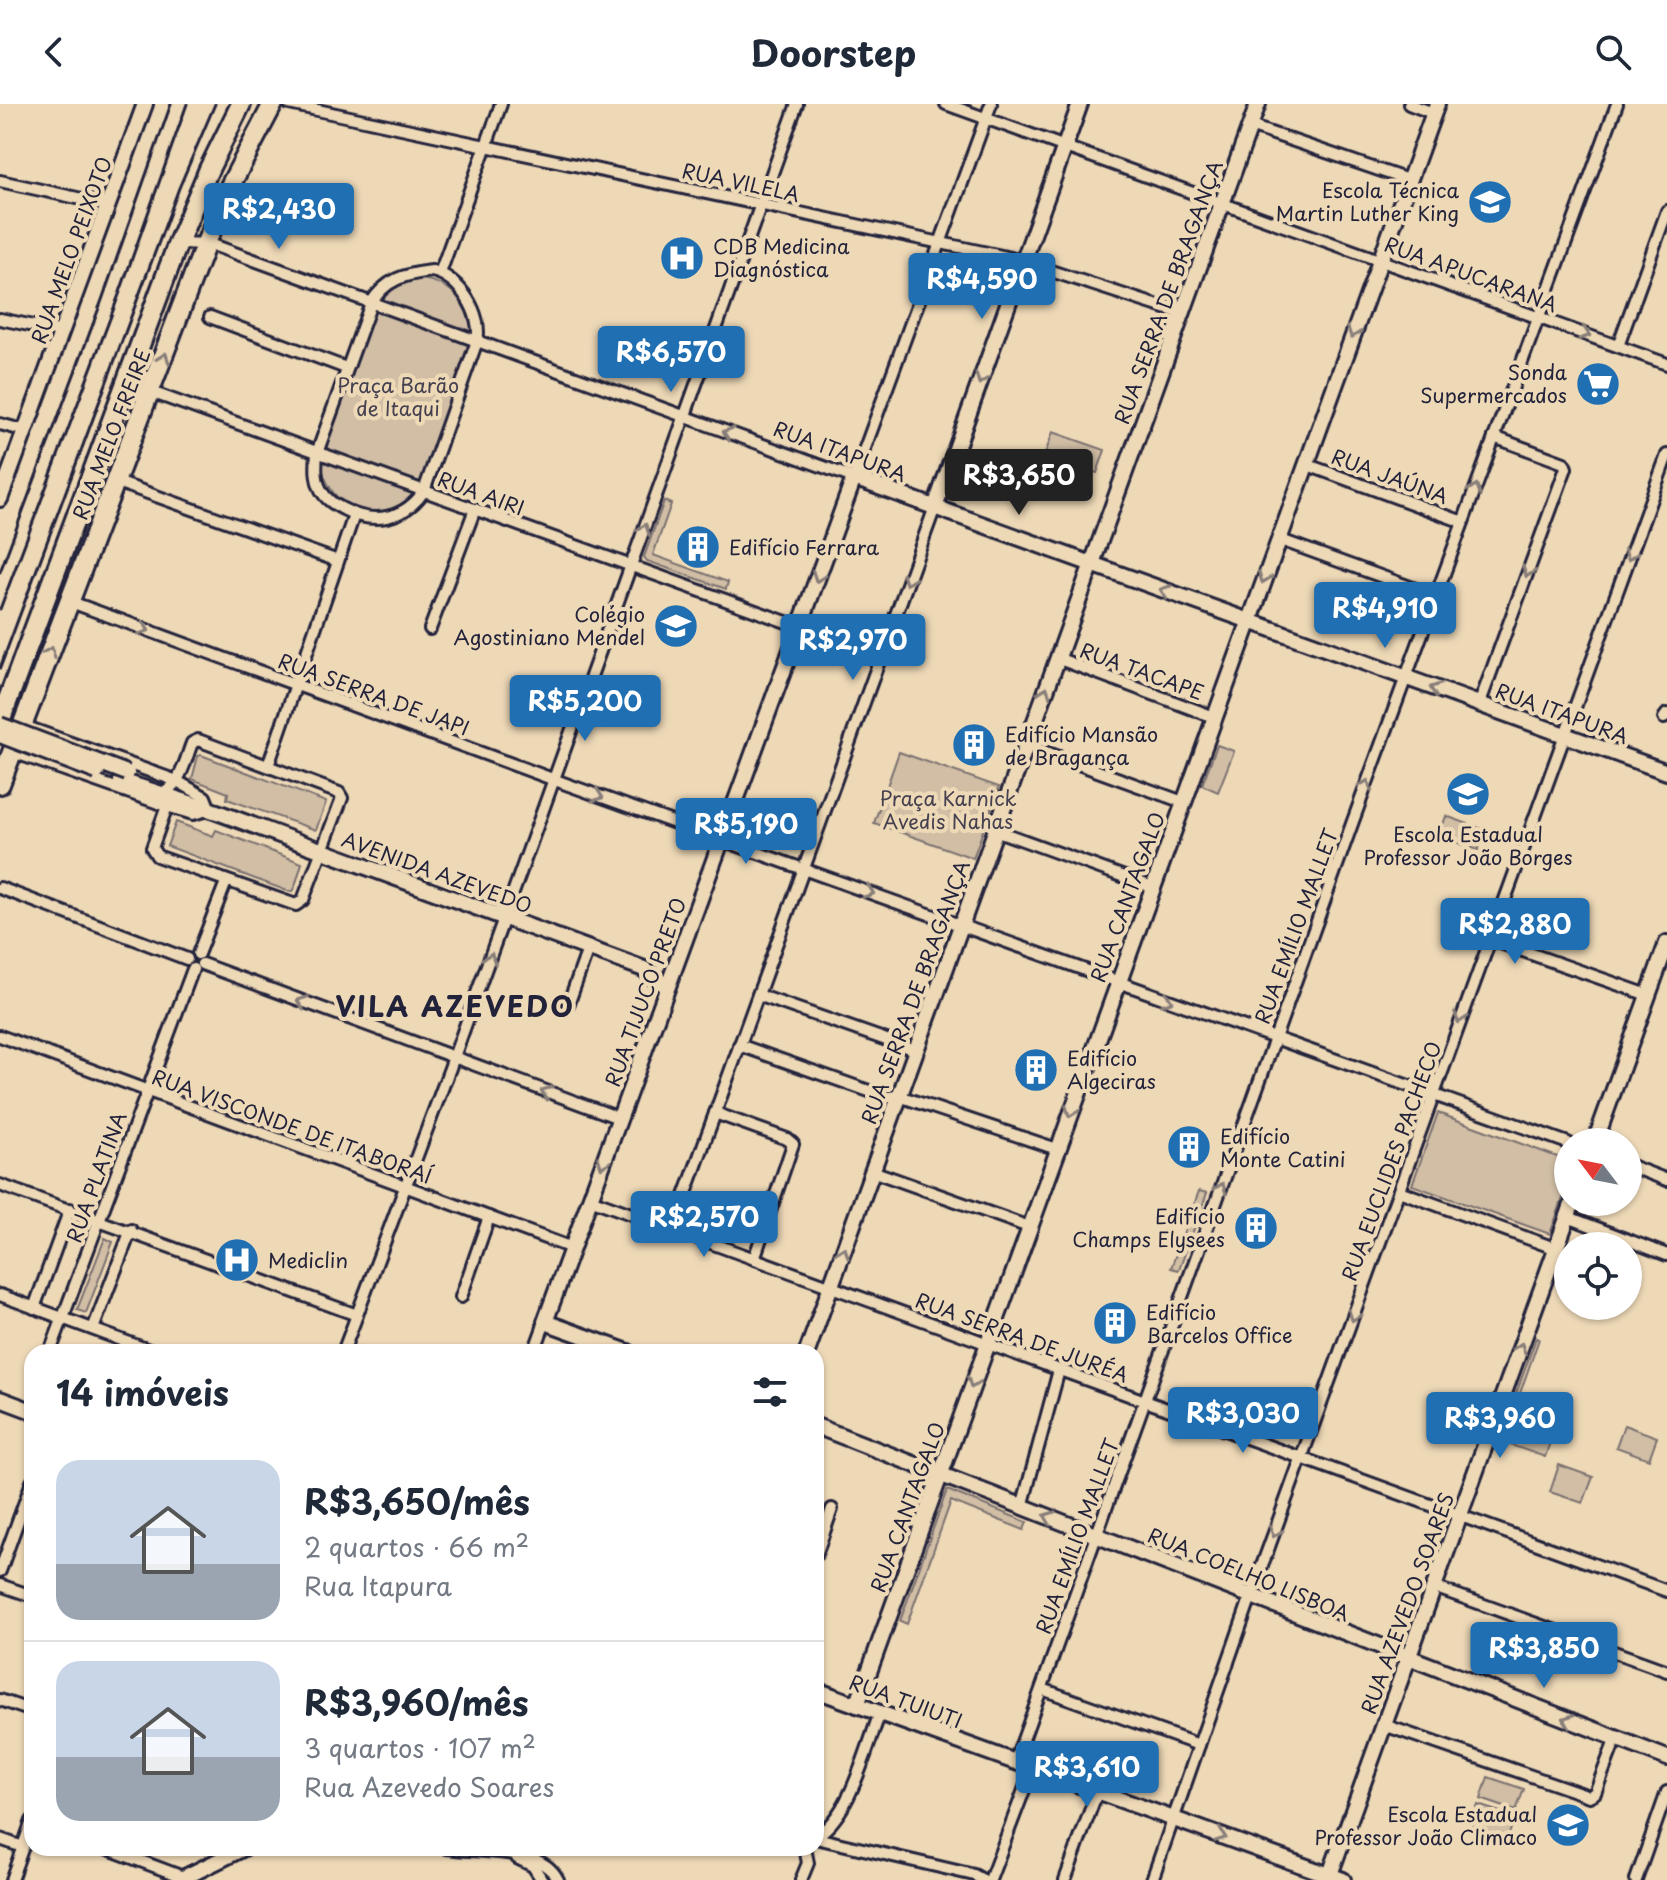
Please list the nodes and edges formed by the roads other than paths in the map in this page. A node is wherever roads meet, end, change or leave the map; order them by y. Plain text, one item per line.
1 (145, 104) edge
2 (241, 104) edge
3 (273, 104) edge
4 (289, 104) edge
5 (501, 104) edge
6 (797, 104) edge
7 (946, 104) edge
8 (991, 104) edge
9 (1080, 104) edge
10 (1258, 104) edge
11 (1409, 104) edge
12 (1617, 104) edge
13 (1435, 109) edge
14 (985, 119) junction
15 (1250, 126) junction
16 (486, 146) junction
17 (1065, 148) junction
18 (1408, 180) junction
19 (0, 181) edge
20 (1222, 203) junction
21 (761, 204) junction
22 (109, 205) junction
23 (1667, 211) edge
24 (178, 243) junction
25 (206, 243) junction
26 (940, 243) junction
27 (1380, 260) junction
28 (1024, 261) junction
29 (440, 273) junction
30 (371, 303) junction
31 (1180, 313) junction
32 (210, 317) dead end
33 (1538, 318) junction
34 (0, 319) edge
35 (63, 332) junction
36 (477, 341) junction
37 (1618, 346) junction
38 (1667, 364) edge
39 (346, 368) junction
40 (124, 392) junction
41 (151, 392) junction
42 (684, 417) junction
43 (0, 424) edge
44 (26, 431) junction
45 (1494, 437) junction
46 (317, 453) junction
47 (1667, 455) edge
48 (1305, 464) junction
49 (854, 478) junction
50 (117, 482) junction
51 (424, 491) junction
52 (0, 499) edge
53 (935, 507) junction
54 (475, 509) junction
55 (354, 515) junction
56 (1463, 522) junction
57 (1278, 539) junction
58 (338, 561) junction
59 (1091, 564) junction
60 (631, 566) junction
61 (1435, 596) junction
62 (71, 602) junction
63 (1248, 621) junction
64 (800, 627) junction
65 (430, 629) dead end
66 (1057, 658) junction
67 (1406, 678) junction
68 (295, 685) junction
69 (1479, 705) junction
70 (1214, 717) junction
71 (0, 723) edge
72 (21, 725) junction
73 (1563, 734) junction
74 (5, 743) edge
75 (1026, 745) junction
76 (268, 766) junction
77 (1667, 772) edge
78 (124, 777) junction
79 (554, 780) junction
80 (0, 784) edge
81 (169, 793) junction
82 (1183, 802) junction
83 (995, 830) junction
84 (721, 840) junction
85 (322, 851) junction
86 (804, 869) junction
87 (226, 882) junction
88 (1152, 887) junction
89 (0, 888) edge
90 (504, 918) junction
91 (960, 925) junction
92 (1489, 939) junction
93 (1667, 943) edge
94 (588, 949) junction
95 (197, 963) junction
96 (670, 979) junction
97 (1118, 982) junction
98 (758, 995) junction
99 (1648, 995) junction
100 (568, 1005) dead end
101 (0, 1036) edge
102 (1275, 1039) junction
103 (739, 1045) junction
104 (915, 1050) junction
105 (454, 1058) junction
106 (147, 1091) junction
107 (899, 1096) junction
108 (1433, 1096) junction
109 (715, 1113) junction
110 (619, 1118) junction
111 (1600, 1128) edge
112 (1554, 1138) edge
113 (1057, 1149) junction
114 (1642, 1170) edge
115 (872, 1171) junction
116 (1667, 1180) edge
117 (0, 1185) edge
118 (406, 1187) junction
119 (1399, 1191) junction
120 (590, 1199) junction
121 (70, 1209) junction
122 (489, 1217) junction
123 (1568, 1217) joint
124 (100, 1220) junction
125 (1029, 1227) junction
126 (673, 1229) junction
127 (131, 1230) junction
128 (1563, 1232) edge
129 (572, 1248) junction
130 (1554, 1248) edge
131 (1667, 1255) edge
132 (1554, 1257) edge
133 (754, 1259) junction
134 (830, 1287) junction
135 (0, 1295) edge
136 (461, 1297) dead end
137 (34, 1308) junction
138 (357, 1315) junction
139 (62, 1318) junction
140 (545, 1322) junction
141 (93, 1329) junction
142 (53, 1344) edge
143 (133, 1344) edge
144 (346, 1344) edge
145 (537, 1344) edge
146 (606, 1344) edge
147 (810, 1344) edge
148 (987, 1344) junction
149 (1059, 1370) junction
150 (0, 1399) edge
151 (1144, 1401) junction
152 (24, 1408) edge
153 (824, 1429) edge
154 (1303, 1459) junction
155 (940, 1475) junction
156 (24, 1504) edge
157 (1022, 1507) junction
158 (832, 1509) dead end
159 (1459, 1516) junction
160 (824, 1532) edge
161 (1096, 1536) junction
162 (0, 1571) edge
163 (0, 1585) edge
164 (1434, 1587) junction
165 (1667, 1591) edge
166 (24, 1593) edge
167 (1251, 1596) junction
168 (1408, 1659) junction
169 (1667, 1671) edge
170 (1042, 1689) junction
171 (824, 1693) edge
172 (0, 1700) edge
173 (857, 1705) junction
174 (24, 1708) edge
175 (880, 1713) junction
176 (1384, 1725) junction
177 (1616, 1738) junction
178 (1199, 1745) junction
179 (1667, 1758) edge
180 (1015, 1762) junction
181 (1032, 1769) junction
182 (1097, 1792) junction
183 (1667, 1792) edge
184 (1173, 1819) junction
185 (824, 1831) edge
186 (0, 1839) edge
187 (824, 1839) edge
188 (23, 1847) joint
189 (126, 1856) edge
190 (229, 1856) edge
191 (509, 1856) edge
192 (516, 1856) edge
193 (807, 1856) edge
194 (1334, 1878) edge
195 (185, 1879) edge
196 (11, 1880) edge
197 (542, 1880) edge
198 (558, 1880) edge
199 (801, 1880) edge
200 (983, 1880) edge
201 (990, 1880) edge
202 (1065, 1880) edge
203 (1152, 1880) edge
204 (1636, 1880) edge

1 - 22 street, RUA MELO PEIXOTO
2 - 24 highway, RUA MELO FREIRE
3 - 25 highway, RUA MELO FREIRE
4 - 16 street, RUA VILELA
5 - 16 street
6 - 21 street
7 - 14 street, RUA APUCARANA
8 - 14 street, RUA TIJUCO PRETO
9 - 17 street
10 - 15 street, RUA SERRA DE BRAGANÇA
11 - 13 street
12 - 33 street, RUA EMÍLIO MALLET
13 - 18 street, RUA CANTAGALO
14 - 17 street, RUA APUCARANA
14 - 26 street, RUA TIJUCO PRETO
15 - 18 street
15 - 20 street, RUA SERRA DE BRAGANÇA
16 - 21 street, RUA VILELA
16 - 29 street
17 - 20 street, RUA APUCARANA
17 - 28 street
18 - 27 street, RUA CANTAGALO
19 - 22 street
20 - 27 street, RUA APUCARANA
20 - 31 street, RUA SERRA DE BRAGANÇA
21 - 26 street, RUA VILELA
21 - 42 street
22 - 35 street, RUA MELO PEIXOTO
23 - 37 street
24 - 25 street, RUA ITAPURA
24 - 40 highway, RUA MELO FREIRE
25 - 30 street, RUA ITAPURA
41 -> 25 highway, RUA MELO FREIRE
26 - 28 street, RUA VILELA
26 - 49 street, RUA TIJUCO PRETO
27 - 33 street, RUA APUCARANA
27 -> 48 street, RUA CANTAGALO
28 - 31 street, RUA VILELA
28 -> 53 street
29 - 30 street
29 - 36 street
30 - 36 street, RUA ITAPURA
30 - 39 street
31 - 59 street, RUA SERRA DE BRAGANÇA
32 - 39 street
33 -> 37 street, RUA APUCARANA
33 - 45 street, RUA EMÍLIO MALLET
34 - 35 street
35 - 44 street, RUA MELO PEIXOTO
36 - 42 street, RUA ITAPURA
36 - 51 street
37 - 38 street, RUA APUCARANA
39 - 46 street
40 - 62 highway
40 - 71 highway, RUA MELO FREIRE
41 - 46 street, RUA AIRI
41 - 50 highway, RUA MELO FREIRE
49 -> 42 street, RUA ITAPURA
60 -> 42 street
43 - 44 street
44 - 52 street, RUA MELO PEIXOTO
56 -> 45 street, RUA EMÍLIO MALLET
45 -> 69 street
46 - 51 street, RUA AIRI
46 - 55 street
47 -> 73 street, RUA EUCLIDES PACHECO
48 - 56 street, RUA JAÚNA
48 - 57 street, RUA CANTAGALO
49 - 53 street, RUA ITAPURA
49 -> 64 street, RUA TIJUCO PRETO
50 - 58 street
50 - 62 highway, RUA MELO FREIRE
51 - 54 street, RUA AIRI
51 - 55 street
53 - 59 street, RUA ITAPURA
53 -> 86 street
54 - 60 street, RUA AIRI
54 - 65 street
55 - 58 street
56 - 61 street, RUA EMÍLIO MALLET
57 - 61 street
57 -> 63 street, RUA CANTAGALO
58 - 68 street
63 -> 59 street, RUA ITAPURA
59 - 66 street, RUA SERRA DE BRAGANÇA
60 - 64 street, RUA AIRI
60 - 79 street
61 - 67 street, RUA EMÍLIO MALLET
62 -> 68 street, RUA SERRA DE JAPI
72 -> 62 highway, RUA MELO FREIRE
63 - 67 street, RUA ITAPURA
63 - 70 street, RUA CANTAGALO
64 - 84 street, RUA TIJUCO PRETO
66 - 70 street, RUA TACAPE
75 -> 66 street, RUA SERRA DE BRAGANÇA
69 -> 67 street, RUA ITAPURA
102 -> 67 street, RUA EMÍLIO MALLET
68 - 76 street
68 - 79 street, RUA SERRA DE JAPI
69 - 73 street, RUA ITAPURA
70 - 82 street, RUA CANTAGALO
71 - 78 street, bridge
72 - 74 highway, RUA MELO FREIRE
72 - 81 street, AVENIDA AZEVEDO
73 - 77 street, RUA ITAPURA
73 - 92 street, RUA EUCLIDES PACHECO
74 - 78 street, bridge
74 - 80 highway, RUA MELO FREIRE
74 - 81 street, AVENIDA AZEVEDO
75 - 82 street
75 - 83 street, RUA SERRA DE BRAGANÇA
76 - 81 street
76 - 85 street
78 - 81 street, AVENIDA AZEVEDO
79 -> 84 street, RUA SERRA DE JAPI
79 - 90 street
81 - 85 street, AVENIDA AZEVEDO
81 - 87 street
82 - 88 street, RUA CANTAGALO
83 - 88 street
83 - 91 street, RUA SERRA DE BRAGANÇA
84 - 86 street, RUA SERRA DE JAPI
84 - 96 street, RUA TIJUCO PRETO
85 - 87 street
85 - 90 street, AVENIDA AZEVEDO
86 -> 91 street, RUA SERRA DE JAPI
86 - 98 street
87 - 95 street, RUA PLATINA
88 - 97 street, RUA CANTAGALO
89 - 95 street
90 - 94 street, AVENIDA AZEVEDO
105 -> 90 street
91 - 97 street, RUA SERRA DE JAPI
91 - 104 street, RUA SERRA DE BRAGANÇA
92 - 99 street
92 -> 108 street, RUA EUCLIDES PACHECO
93 - 99 street
94 - 96 street, AVENIDA AZEVEDO
94 - 100 street
105 -> 95 street
95 - 106 street, RUA PLATINA
96 - 110 street, RUA TIJUCO PRETO
97 -> 102 street, RUA SERRA DE JAPI
97 -> 113 street, RUA CANTAGALO
98 - 103 street
98 - 104 street
99 - 111 street
101 - 106 street, RUA VISCONDE DE ITABORAÍ
102 - 108 street, RUA SERRA DE JAPI
151 -> 102 street, RUA EMÍLIO MALLET
103 - 107 street
103 - 109 street
104 - 107 street, RUA SERRA DE BRAGANÇA
110 -> 105 street
105 - 118 street
106 - 118 street, RUA VISCONDE DE ITABORAÍ
106 - 124 street, RUA PLATINA
107 - 113 street
107 - 115 street, RUA SERRA DE BRAGANÇA
108 - 112 street, RUA SERRA DE JAPI
108 - 119 street, RUA EUCLIDES PACHECO
109 - 126 street
109 - 133 street
110 -> 120 street, RUA TIJUCO PRETO
113 - 125 street, RUA CANTAGALO
114 - 116 street
115 - 125 street
134 -> 115 street, RUA SERRA DE BRAGANÇA
117 - 121 street
118 - 122 street, RUA VISCONDE DE ITABORAÍ
118 - 138 street
119 - 130 street
119 -> 154 street, RUA EUCLIDES PACHECO
120 - 126 street, RUA SERRA DE JURÉA
120 - 129 street, RUA TIJUCO PRETO
121 - 124 street
121 - 137 street
122 - 129 street, RUA VISCONDE DE ITABORAÍ
122 - 136 street
123 - 128 street, RUA AZEVEDO SOARES
123 - 131 street
124 - 127 street
124 - 139 street, RUA PLATINA
125 - 148 street, RUA CANTAGALO
126 - 133 street, RUA SERRA DE JURÉA
127 - 138 street
127 - 141 street
129 - 140 street, RUA TIJUCO PRETO
159 -> 132 street, RUA AZEVEDO SOARES
133 - 134 street, RUA SERRA DE JURÉA
134 - 147 street, RUA SERRA DE BRAGANÇA
134 - 148 street, RUA SERRA DE JURÉA
135 - 137 street
137 - 139 street
138 - 144 street
139 - 141 street
139 - 142 street, RUA PLATINA
140 - 145 street, RUA TIJUCO PRETO
140 - 146 street
141 - 143 street
148 - 149 street, RUA SERRA DE JURÉA
148 -> 155 street, RUA CANTAGALO
149 - 151 street, RUA SERRA DE JURÉA
149 - 157 street
150 - 152 street
151 - 154 street, RUA SERRA DE JURÉA
151 - 161 street, RUA EMÍLIO MALLET
153 - 155 street, RUA COELHO LISBOA
154 - 159 street, RUA SERRA DE JURÉA
154 -> 167 street, RUA EUCLIDES PACHECO
155 - 157 street, RUA COELHO LISBOA
155 - 173 street, RUA CANTAGALO
156 - 162 street
161 -> 157 street, RUA COELHO LISBOA
158 - 160 street
159 - 164 street, RUA AZEVEDO SOARES
159 - 165 street, RUA SERRA DE JURÉA
161 - 167 street, RUA COELHO LISBOA
161 - 170 street, RUA EMÍLIO MALLET
163 - 166 street
164 - 168 street, RUA AZEVEDO SOARES
164 - 169 street
167 - 168 street, RUA COELHO LISBOA
167 - 178 street, RUA EUCLIDES PACHECO
168 - 176 street, RUA AZEVEDO SOARES
177 -> 168 street, RUA COELHO LISBOA
170 - 178 street
170 - 180 street, RUA EMÍLIO MALLET
171 - 173 street, RUA TUIUTI
172 - 174 street
173 - 175 street, RUA TUIUTI
175 - 180 street, RUA TUIUTI
175 - 185 street
176 - 177 street
176 - 194 street, RUA AZEVEDO SOARES
177 - 179 street, RUA COELHO LISBOA
178 - 184 street, RUA EUCLIDES PACHECO
180 - 181 street, RUA TUIUTI
181 - 182 street, RUA TUIUTI
181 - 201 street
182 - 184 street, RUA TUIUTI
182 - 202 street
183 - 204 street
184 -> 194 street, RUA TUIUTI
184 - 203 street, RUA EUCLIDES PACHECO
186 - 188 street
187 - 200 street
188 - 196 street
189 - 195 street
190 - 195 street
191 - 197 street
192 - 198 street
193 - 199 street

